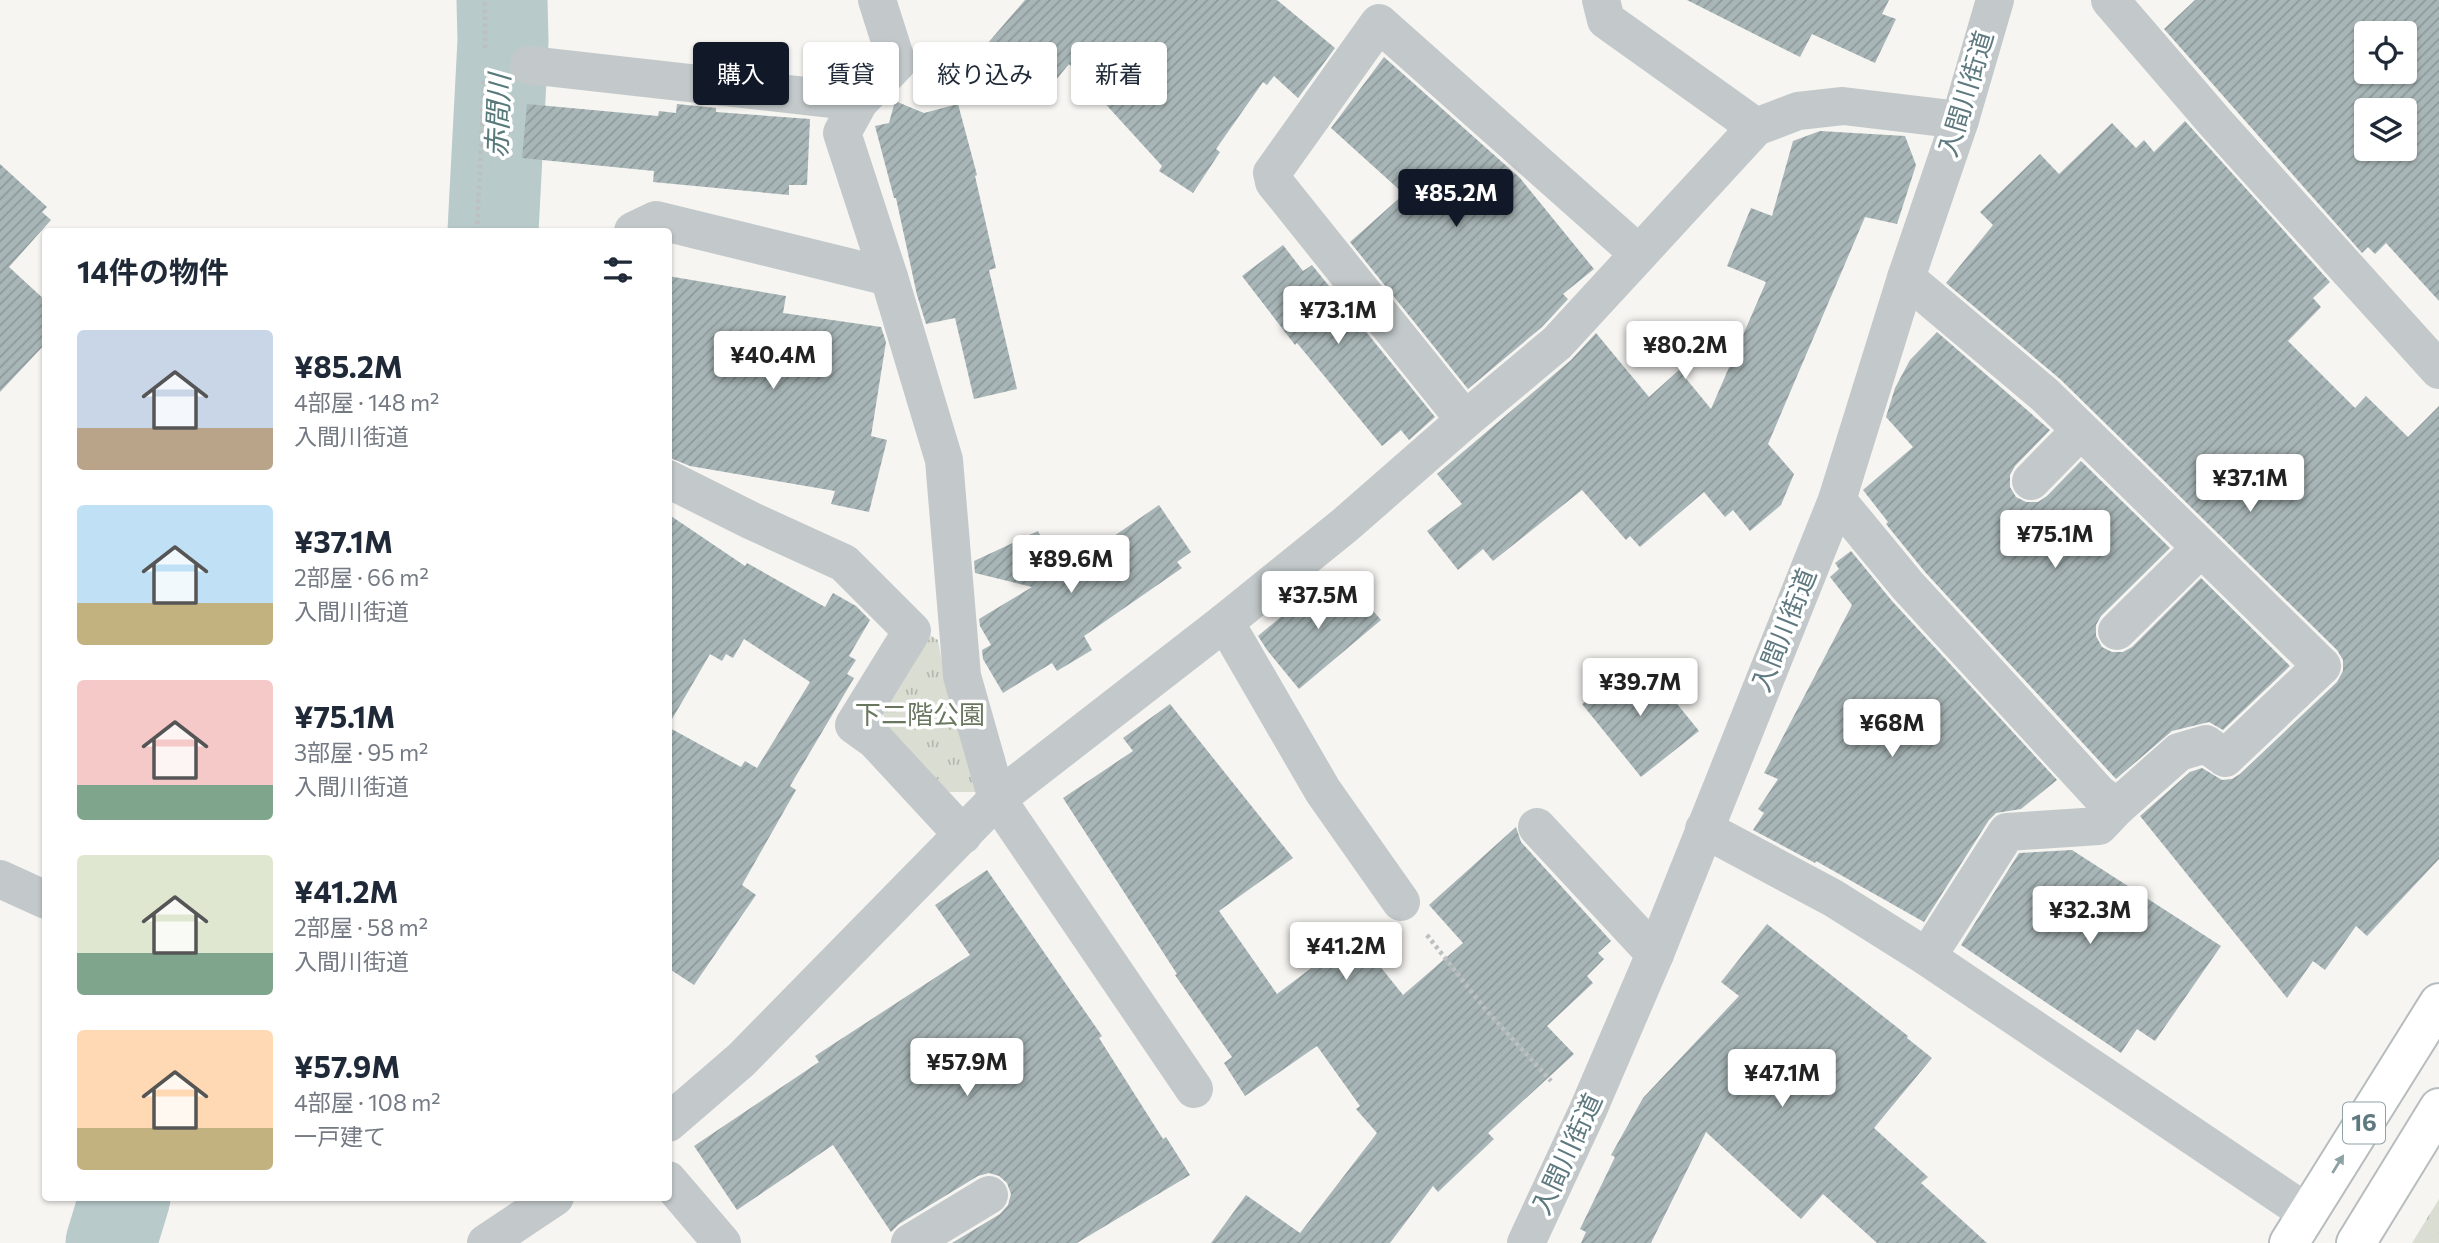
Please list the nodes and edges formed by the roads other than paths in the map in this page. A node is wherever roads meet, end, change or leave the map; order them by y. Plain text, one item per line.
1 (877, 0) edge
2 (1601, 0) edge
3 (1995, 0) edge
4 (2110, 0) edge
5 (1387, 11) edge
6 (890, 42) edge
7 (529, 65) dead end
8 (803, 96) edge
9 (857, 105) edge
10 (1960, 120) junction
11 (1756, 127) junction
12 (640, 228) edge
13 (1639, 254) junction
14 (889, 277) junction
15 (1906, 278) junction
16 (2439, 370) edge
17 (1465, 420) junction
18 (2080, 431) junction
19 (672, 481) edge
20 (2031, 481) dead end
21 (1837, 500) junction
22 (2200, 549) junction
23 (1225, 622) junction
24 (2117, 631) dead end
25 (997, 799) junction
26 (2117, 807) junction
27 (1537, 827) dead end
28 (1704, 829) junction
29 (963, 835) junction
30 (0, 879) edge
31 (42, 898) edge
32 (1401, 902) road end
33 (1655, 954) junction
34 (1927, 957) junction
35 (2439, 1003) edge
36 (1194, 1089) dead end
37 (2439, 1108) edge
38 (672, 1120) edge
39 (672, 1185) edge
40 (989, 1195) dead end
41 (549, 1201) edge
42 (2297, 1228) edge
43 (486, 1243) edge
44 (722, 1243) edge
45 (910, 1243) edge
46 (1526, 1243) edge
47 (2356, 1243) edge

1 - 6 street
2 - 11 street
3 - 10 street, 入間川街道
4 - 16 street
5 - 13 street
5 - 17 street
7 - 8 street
9 - 14 street
10 - 11 street
10 - 15 street, 入間川街道
11 - 13 street
12 - 14 street
13 - 17 street
14 - 25 street
15 - 18 street
15 - 21 street, 入間川街道
17 - 23 street
18 - 20 street
18 - 22 street
19 - 29 street
21 - 26 street
21 - 28 street, 入間川街道
22 - 24 street
22 - 26 street
23 - 25 street
23 - 32 street
25 - 29 street
25 - 36 street
26 - 34 street
27 - 33 street
28 - 33 street, 入間川街道
28 - 34 street
29 - 38 street
30 - 31 street
33 - 46 street, 入間川街道
34 - 42 street
42 -> 35 highway, 16
37 - 47 highway, 16
39 - 44 street
40 - 45 street
41 - 43 street

